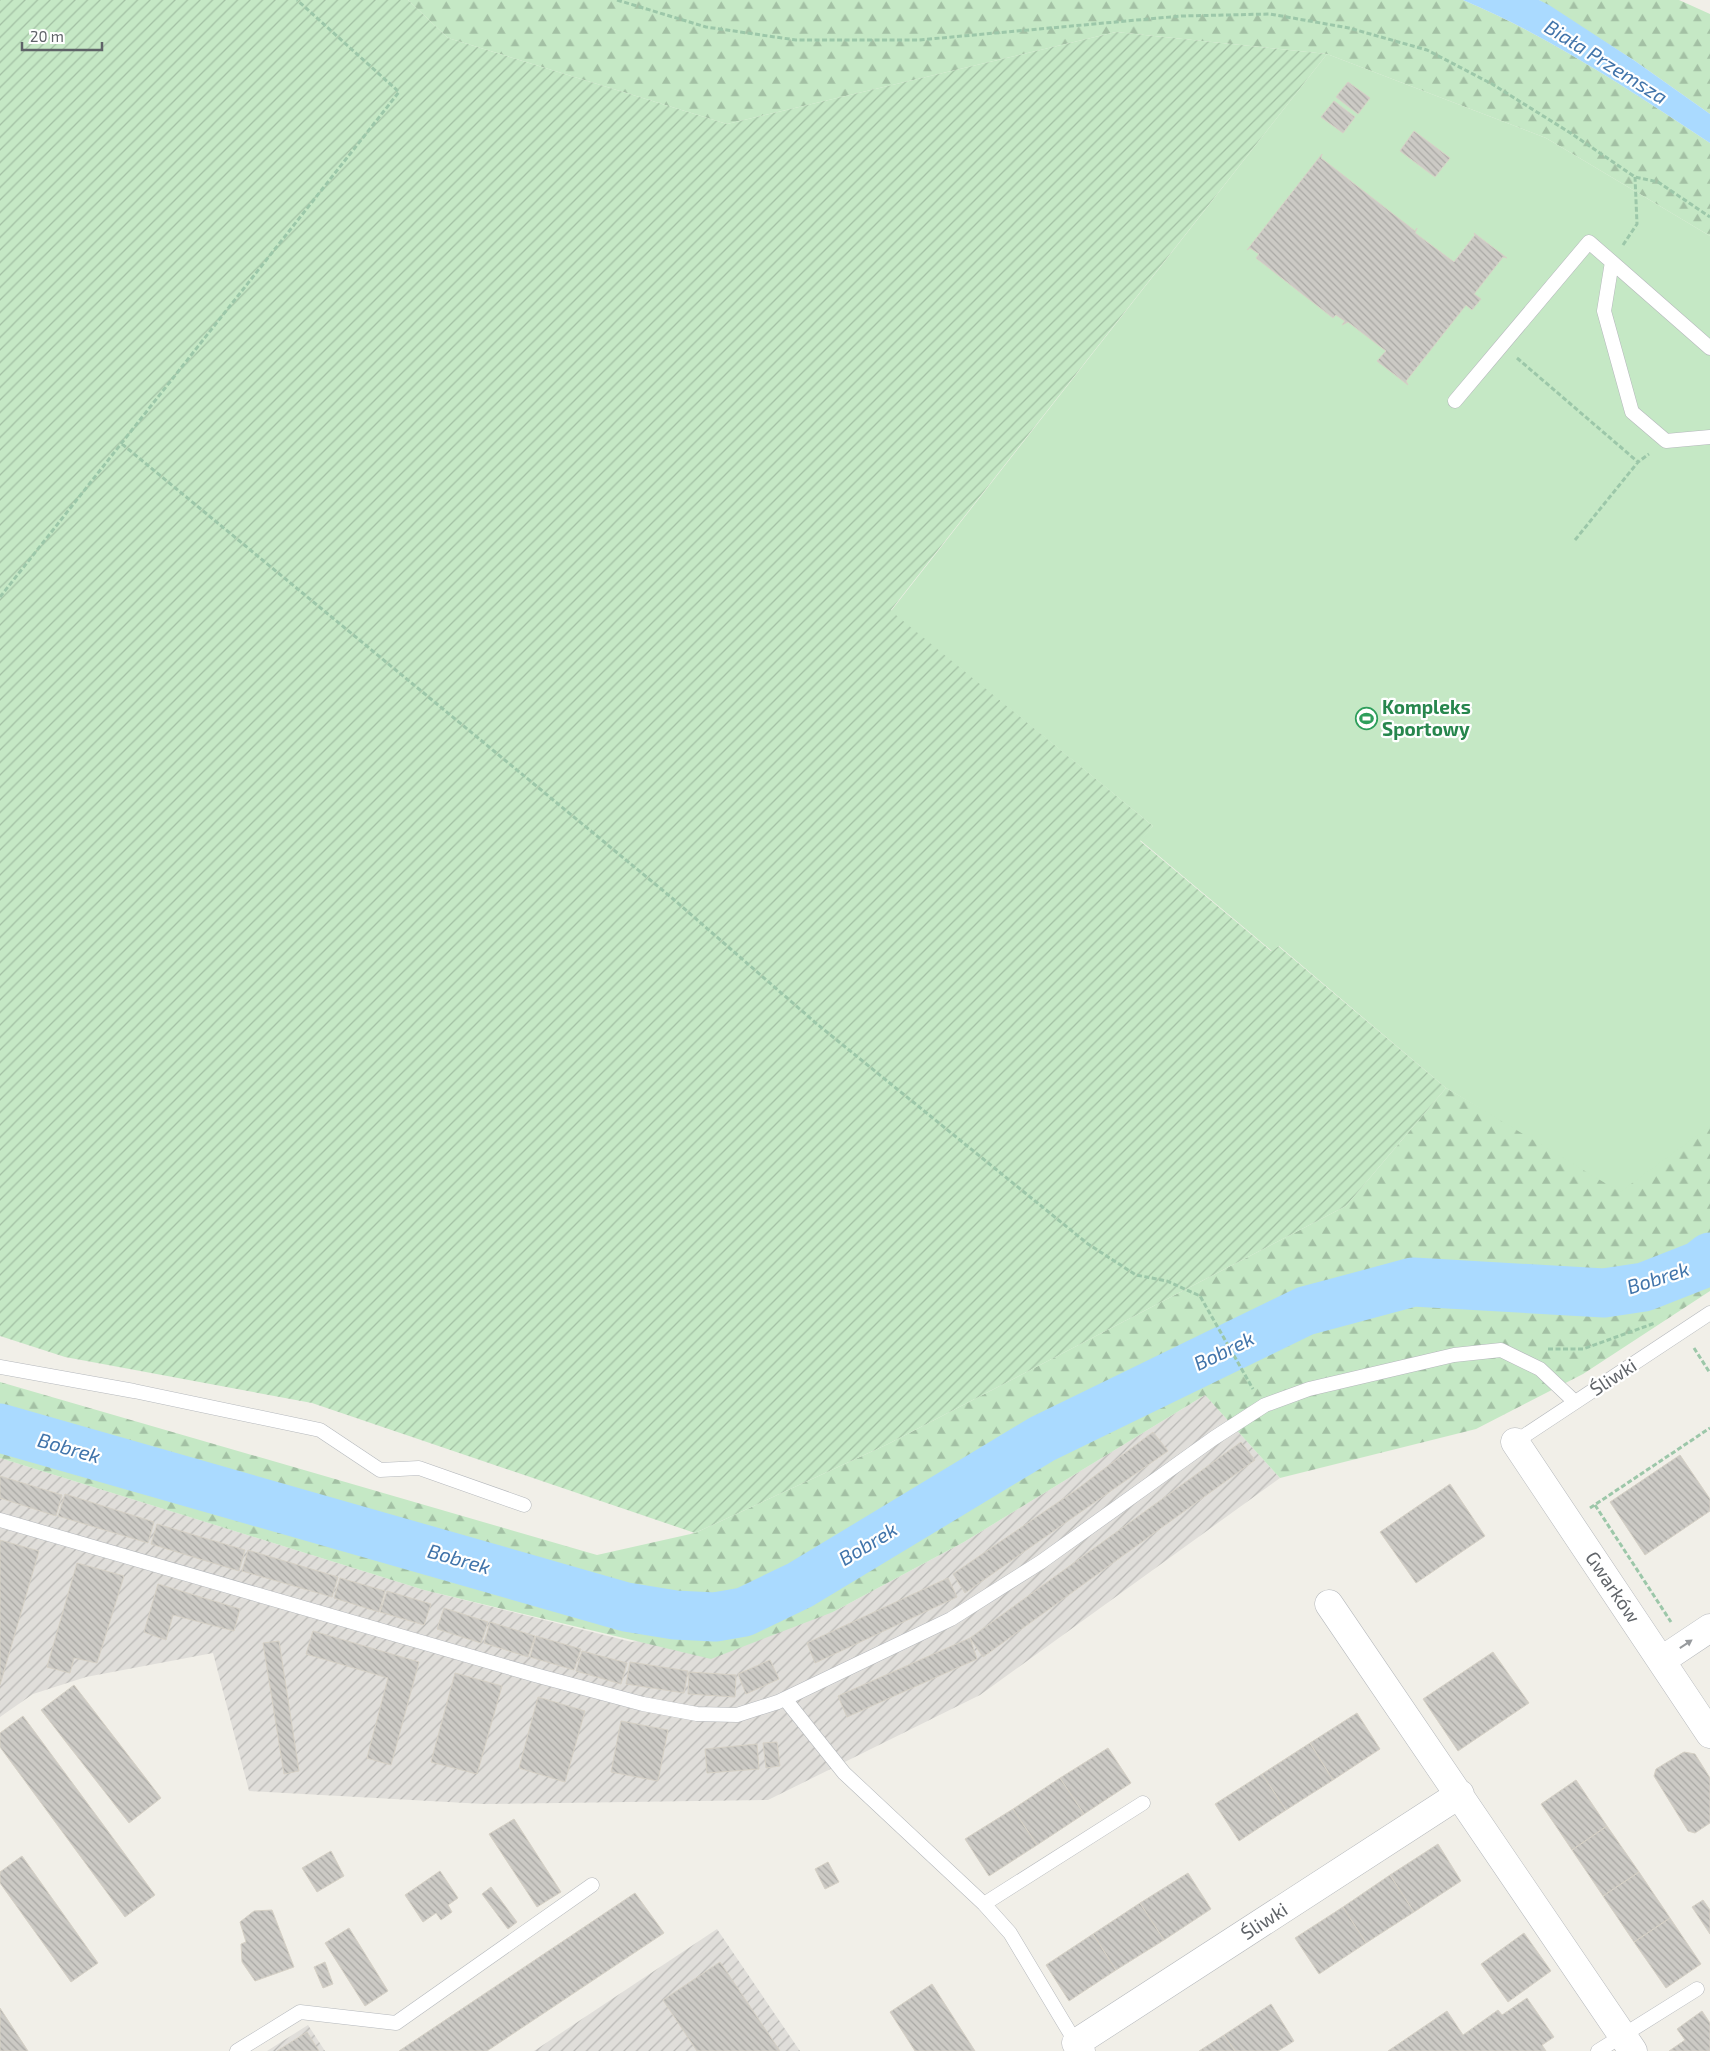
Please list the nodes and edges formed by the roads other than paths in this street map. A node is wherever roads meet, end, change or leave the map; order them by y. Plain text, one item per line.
1 (1612, 262) junction
2 (1710, 348) edge
3 (1455, 401) dead end
4 (1710, 437) edge
5 (1710, 1313) edge
6 (0, 1367) edge
7 (1576, 1402) junction
8 (1515, 1442) joint
9 (524, 1505) dead end
10 (0, 1520) edge
11 (1329, 1604) dead end
12 (1710, 1628) edge
13 (1662, 1660) junction
14 (785, 1698) junction
15 (1710, 1734) edge
16 (1460, 1794) junction
17 (1142, 1802) dead end
18 (592, 1885) dead end
19 (984, 1904) junction
20 (1697, 1989) dead end
21 (1628, 2043) edge
22 (1078, 2047) edge
23 (237, 2051) edge
24 (1598, 2051) edge

1 - 2 lane
1 - 3 lane
1 - 4 lane
5 - 7 lane, Śliwki
6 - 9 lane
7 - 8 lane, Śliwki
7 - 14 lane
8 - 13 street, Gwarków
10 - 14 lane
11 - 16 street
13 -> 12 street
13 - 15 street, Gwarków
14 - 19 lane
16 - 21 street
16 - 22 street, Śliwki
17 - 19 lane
18 - 23 lane
19 - 22 lane
20 - 21 lane
21 - 24 lane

